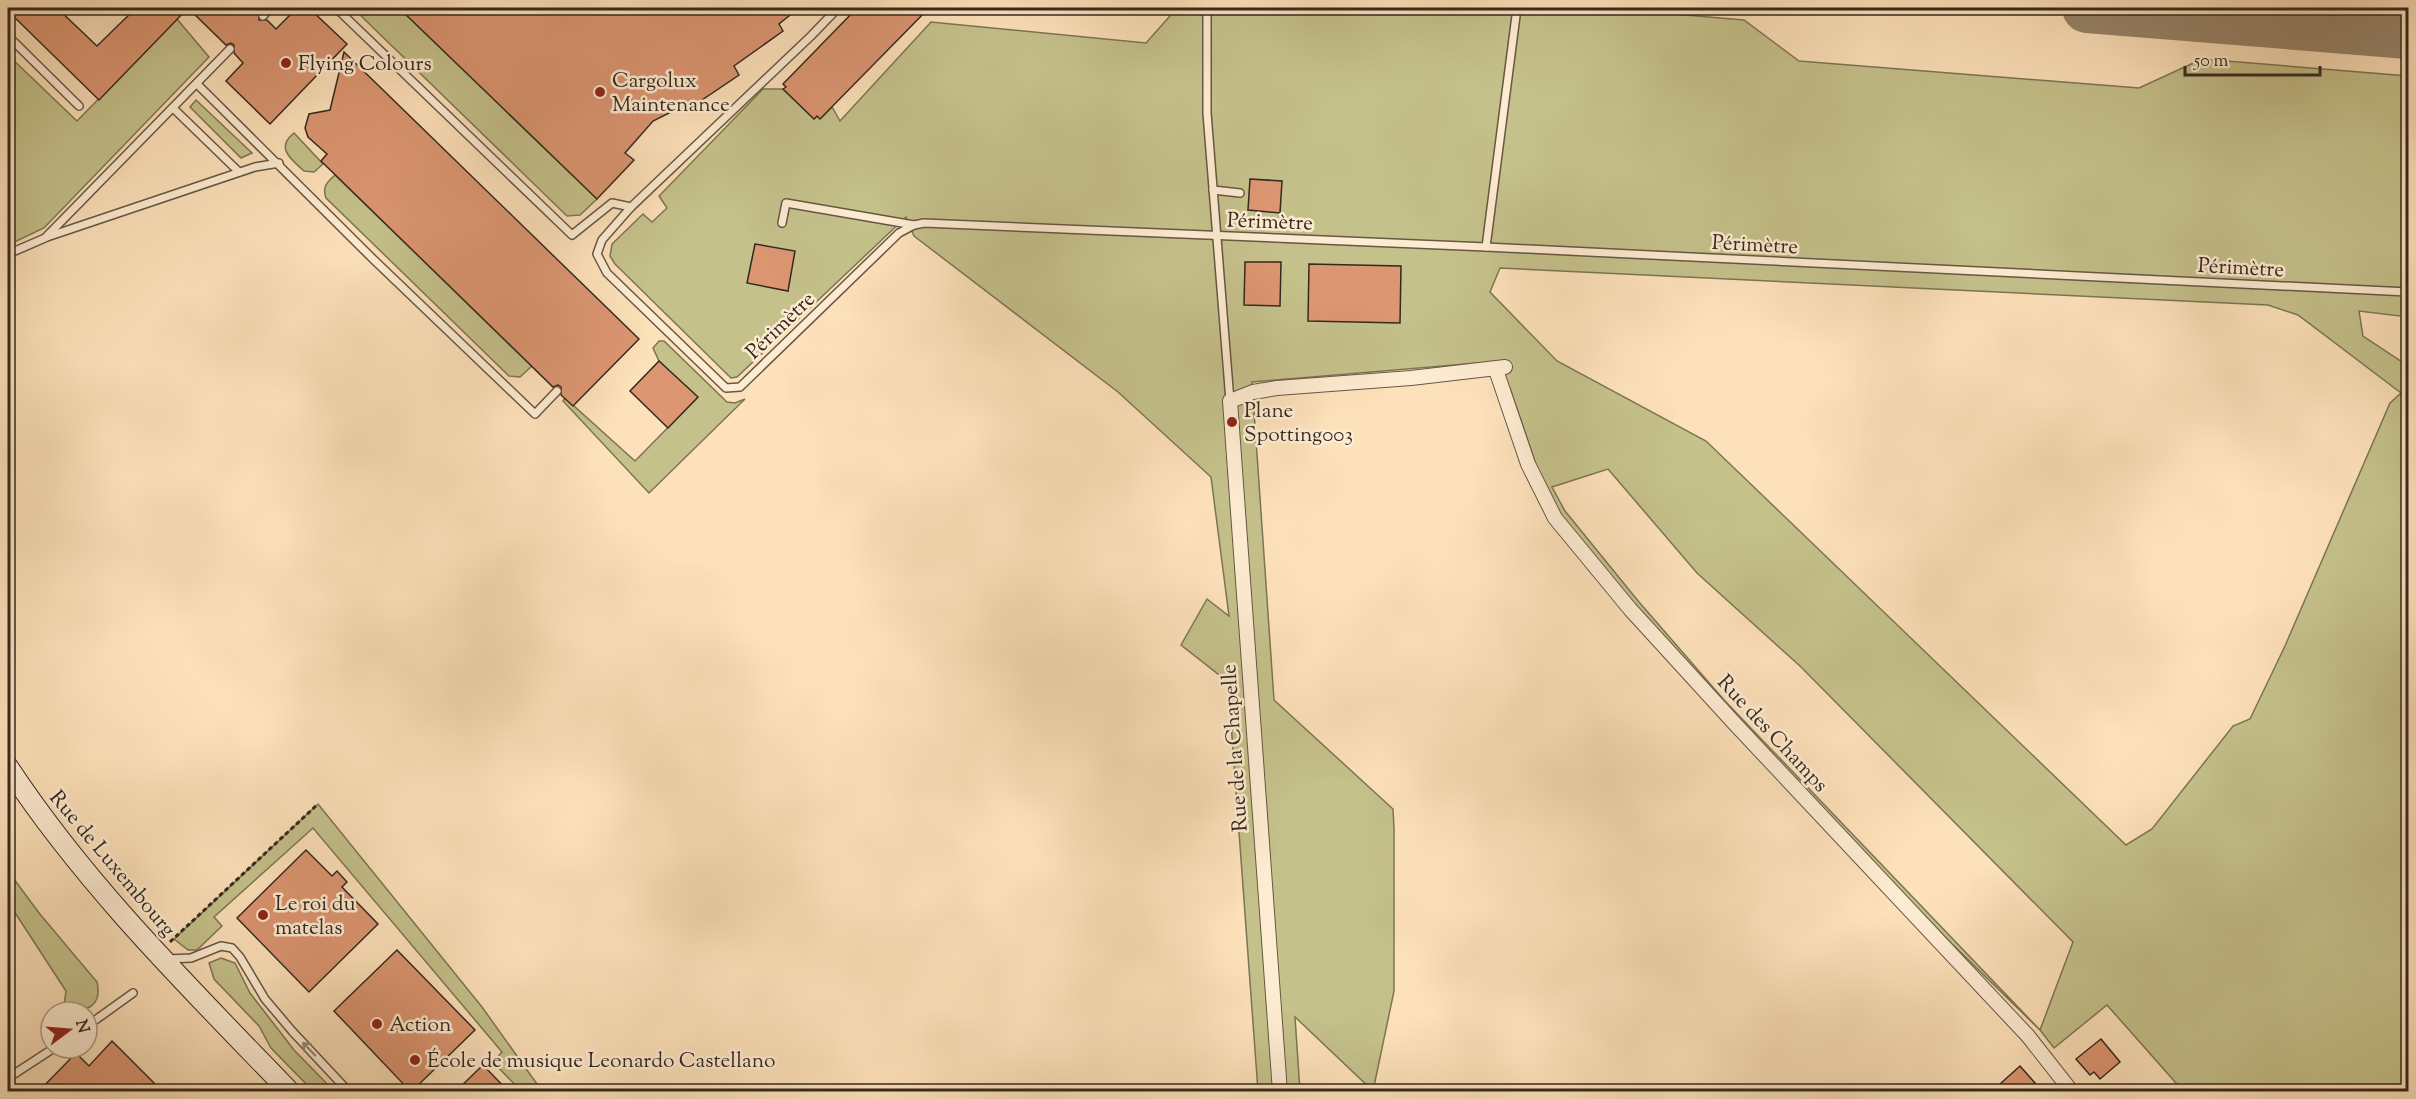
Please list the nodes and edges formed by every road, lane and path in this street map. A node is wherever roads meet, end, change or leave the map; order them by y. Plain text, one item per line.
1 (270, 8) edge
2 (336, 8) edge
3 (838, 8) edge
4 (1207, 8) edge
5 (1517, 8) edge
6 (262, 16) dead end
7 (8, 36) edge
8 (230, 49) dead end
9 (198, 85) junction
10 (79, 106) dead end
11 (174, 109) junction
12 (279, 162) junction
13 (239, 172) junction
14 (1213, 190) junction
15 (1240, 193) dead end
16 (632, 207) junction
17 (782, 223) dead end
18 (915, 225) junction
19 (1217, 236) junction
20 (45, 238) junction
21 (1486, 247) junction
22 (8, 254) edge
23 (2409, 292) edge
24 (557, 391) dead end
25 (1230, 401) junction
26 (8, 767) edge
27 (318, 804) dead end
28 (160, 956) junction
29 (133, 993) dead end
30 (99, 1017) edge
31 (39, 1058) edge
32 (8, 1078) edge
33 (290, 1092) edge
34 (349, 1092) edge
35 (1280, 1092) edge
36 (2072, 1092) edge

1 - 6 lane
2 - 16 lane
3 - 16 lane, Périmètre
4 - 14 lane
5 - 21 lane
7 - 10 lane
8 - 9 lane
9 - 11 lane
9 - 12 lane
11 - 13 lane
11 - 20 lane
12 - 13 lane
12 - 24 lane
13 - 20 lane
14 - 15 lane
14 - 19 lane
16 - 18 lane, Périmètre
17 - 18 lane
18 - 19 lane, Périmètre
19 - 21 lane, Périmètre
19 - 25 lane
20 - 22 lane
21 - 23 lane, Périmètre
25 - 35 street, Rue de la Chapelle
25 - 36 street, Rue des Champs
26 - 28 main road, Rue de Luxembourg
27 - 28 path
28 - 33 main road, Rue de Luxembourg
34 -> 28 lane, Rue de Luxembourg
29 - 30 lane
31 - 32 lane

